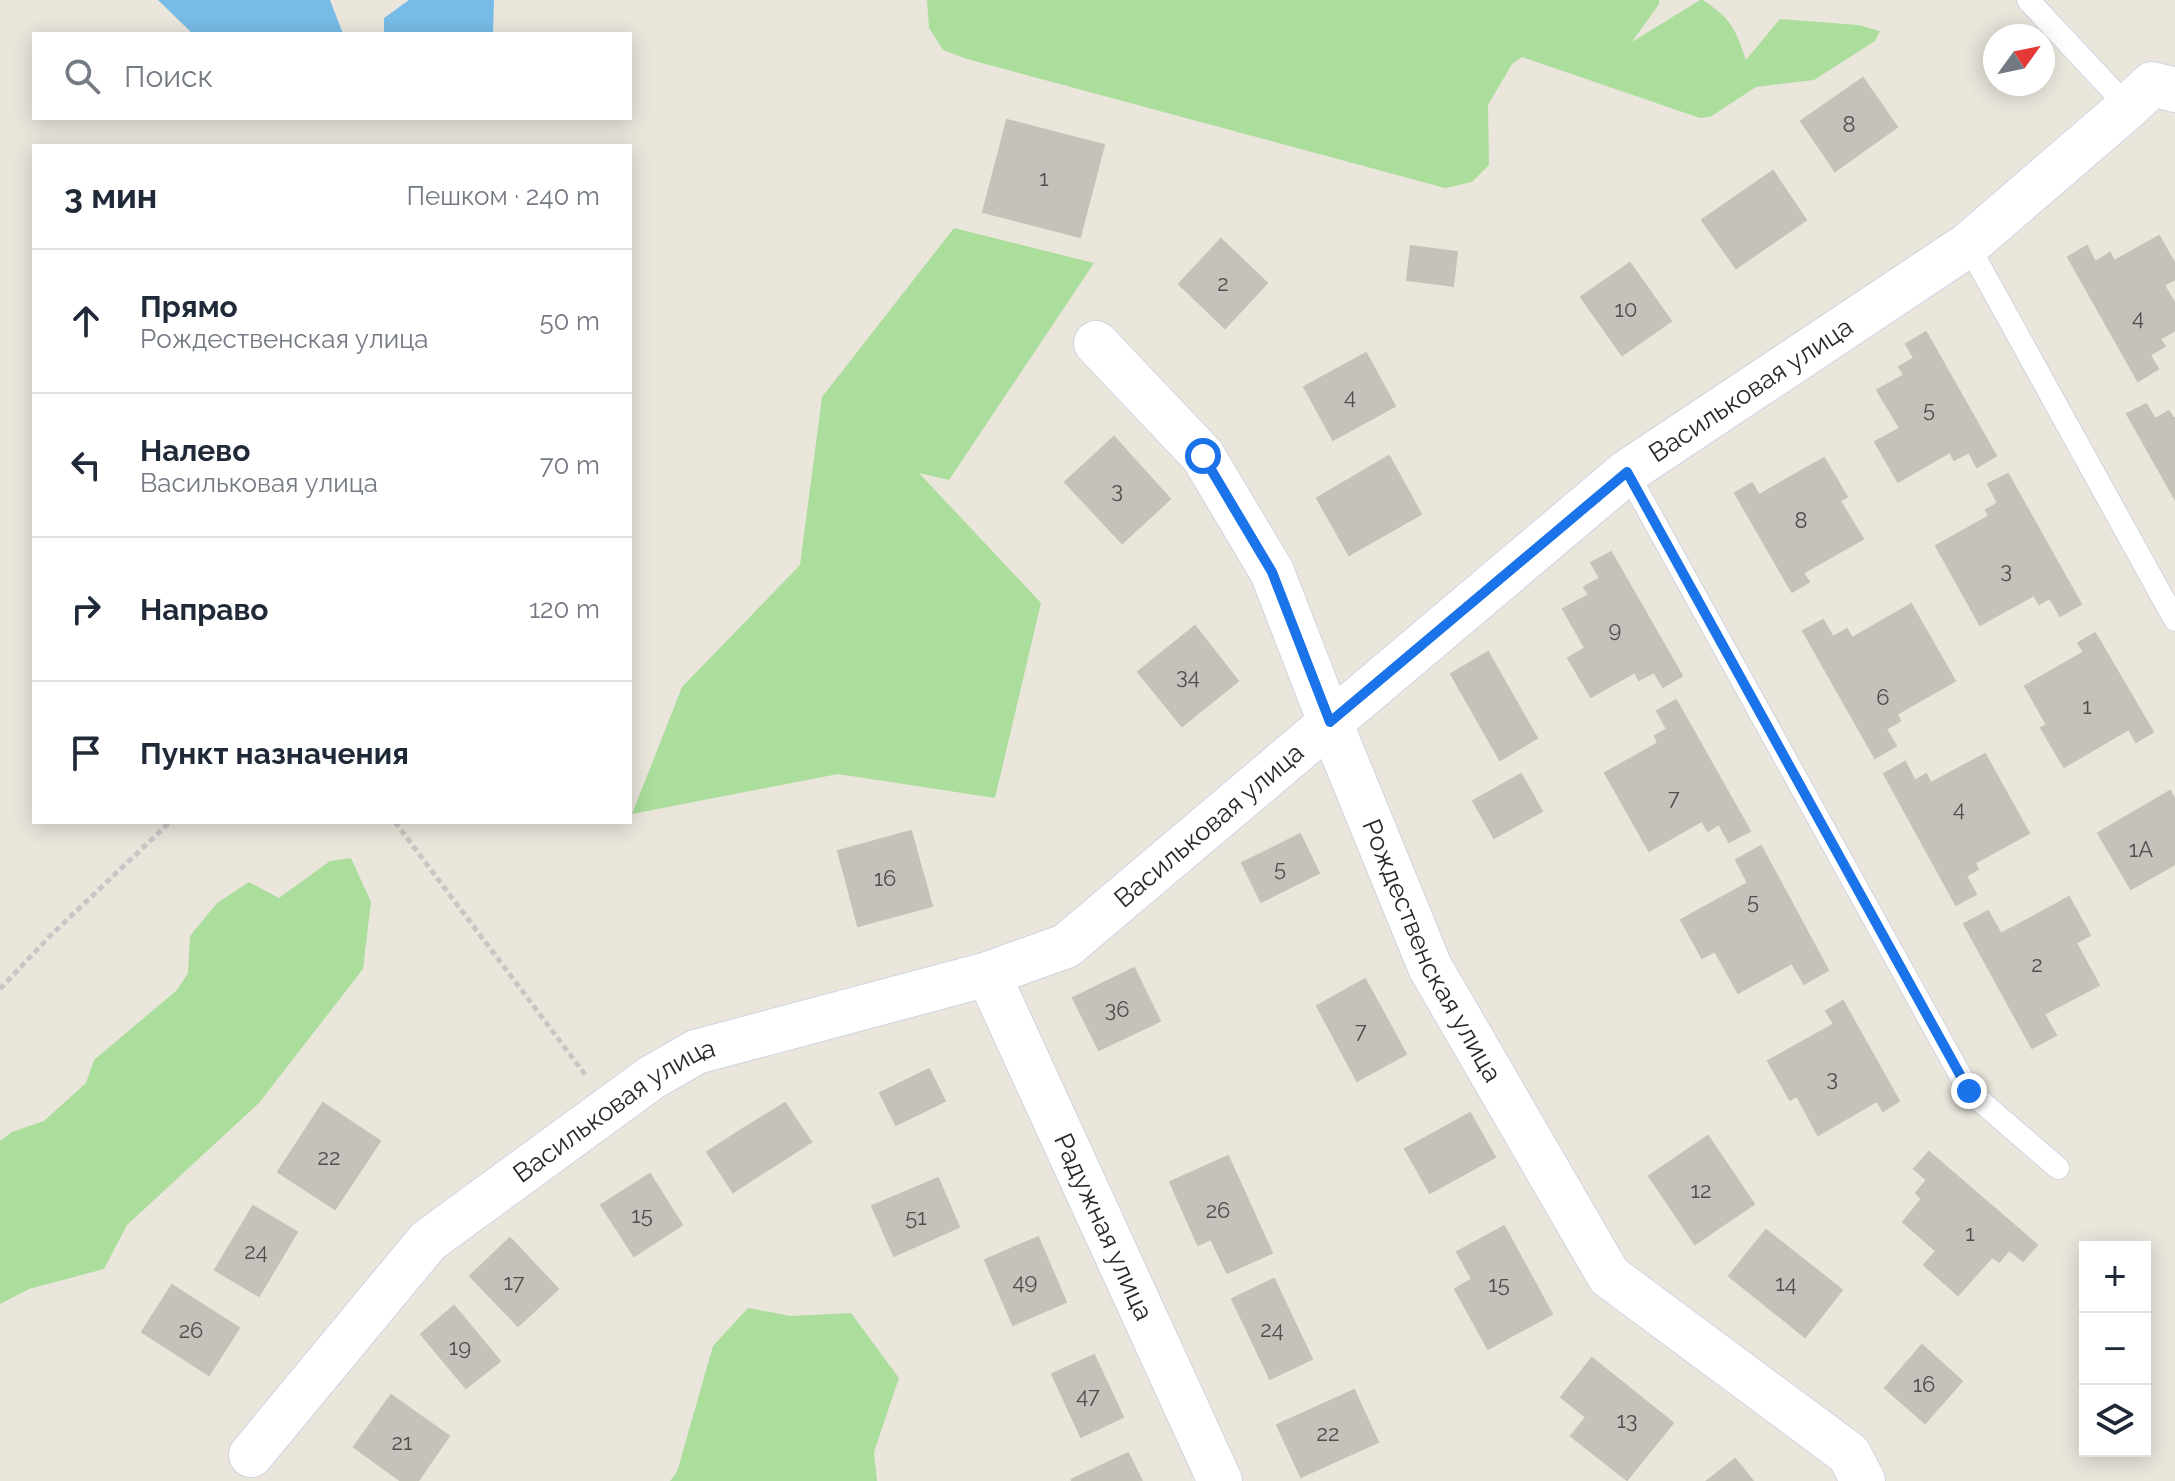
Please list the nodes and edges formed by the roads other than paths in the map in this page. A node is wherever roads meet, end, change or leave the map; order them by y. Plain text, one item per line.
1 (2028, 0) edge
2 (2175, 90) edge
3 (2128, 107) junction
4 (1968, 245) junction
5 (1096, 343) dead end
6 (1627, 472) junction
7 (2175, 620) edge
8 (1330, 722) junction
9 (988, 974) junction
10 (2058, 1168) dead end
11 (251, 1455) dead end
12 (1220, 1481) edge
13 (1863, 1481) edge

1 - 3 lane
2 - 3 street, Васильковая улица
3 - 4 street, Васильковая улица
4 - 6 street, Васильковая улица
4 - 7 lane
5 - 8 street, Рождественская улица
6 - 8 street, Васильковая улица
6 - 10 lane
8 - 9 street, Васильковая улица
8 - 13 street, Рождественская улица
9 - 11 street, Васильковая улица
9 - 12 street, Радужная улица

